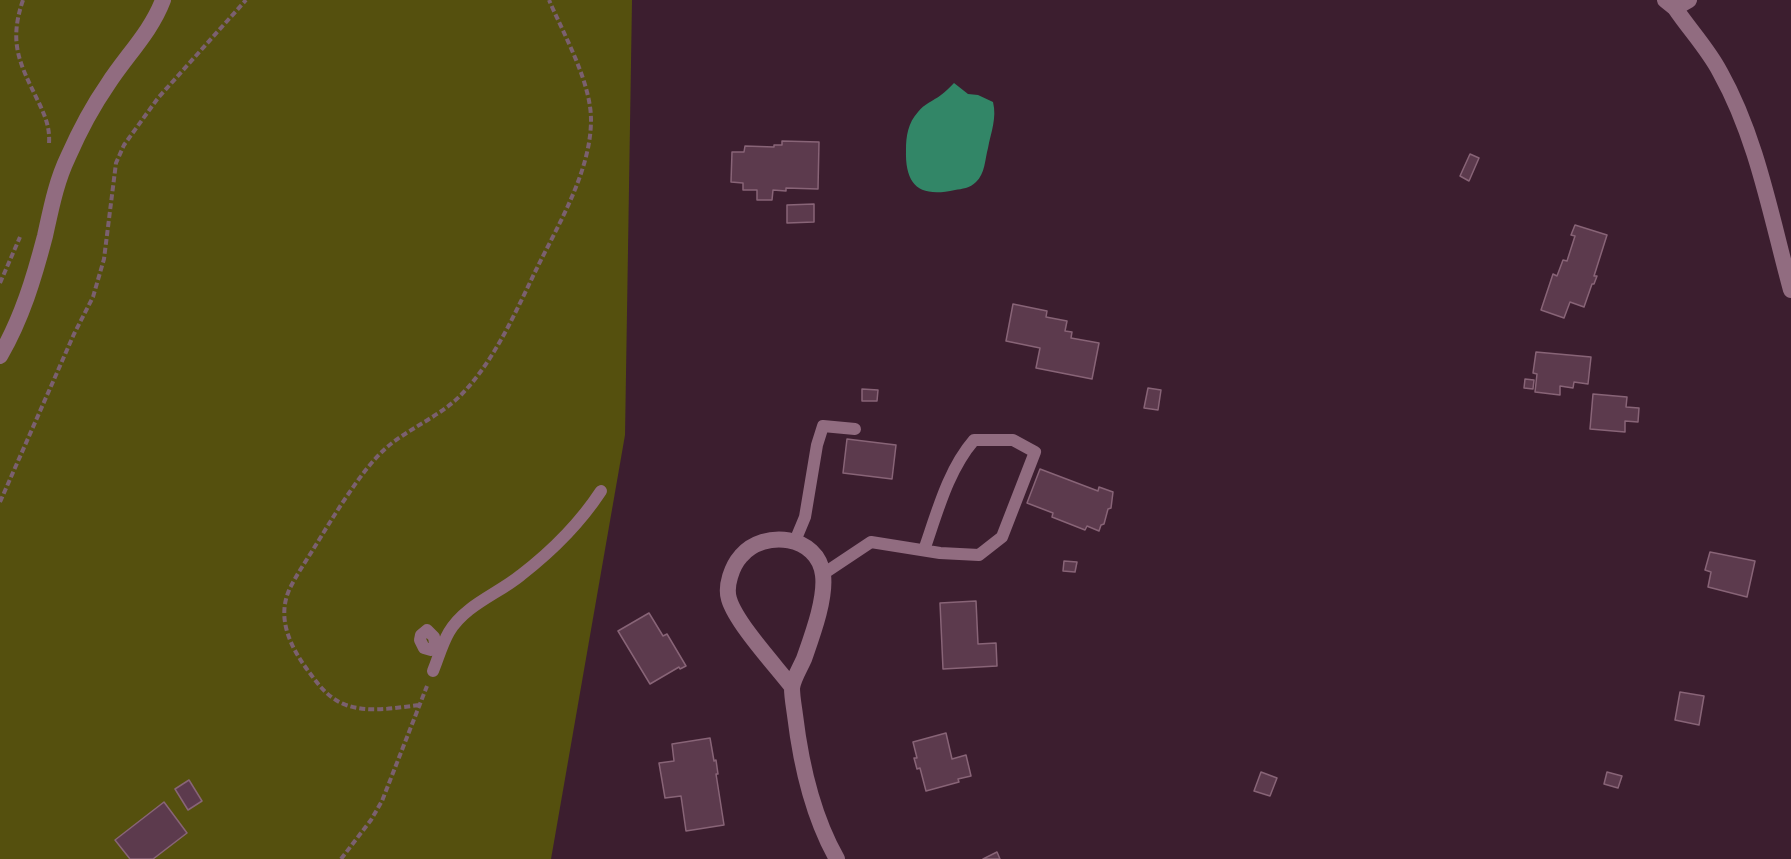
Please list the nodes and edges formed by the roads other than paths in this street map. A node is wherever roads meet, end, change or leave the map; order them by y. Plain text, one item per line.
1 (164, 0) edge
2 (1676, 3) edge
3 (1791, 290) edge
4 (0, 356) edge
5 (855, 429) dead end
6 (601, 491) dead end
7 (795, 541) junction
8 (924, 550) junction
9 (823, 574) junction
10 (433, 671) road end
11 (792, 687) junction
12 (837, 859) edge

1 - 4 street
2 - 3 street
5 - 7 lane
6 - 10 lane
7 - 9 street
7 - 11 street
8 - 8 lane
8 - 9 lane
9 - 11 street
11 - 12 street

